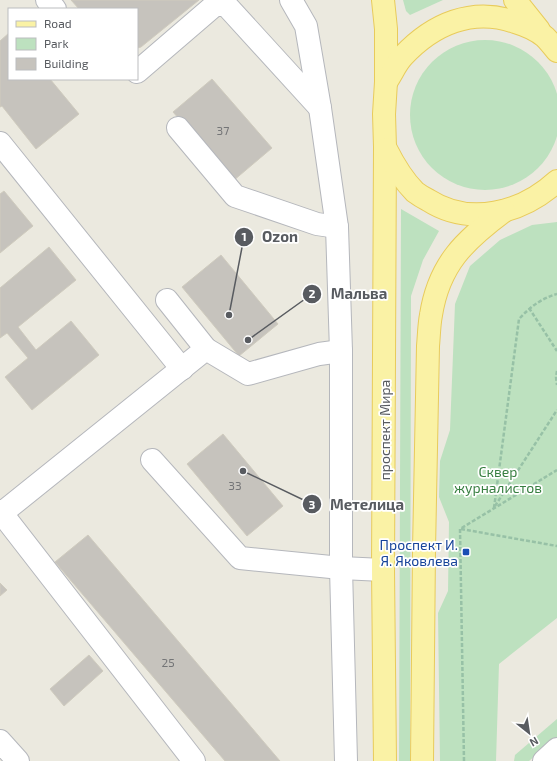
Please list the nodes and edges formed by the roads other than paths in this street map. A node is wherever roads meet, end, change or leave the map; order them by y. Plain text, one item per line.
1 (47, 0) edge
2 (291, 0) edge
3 (383, 0) edge
4 (515, 0) edge
5 (53, 8) edge
6 (550, 43) edge
7 (138, 71) edge
8 (386, 82) junction
9 (320, 108) junction
10 (178, 128) dead end
11 (0, 143) edge
12 (385, 147) junction
13 (557, 181) edge
14 (557, 196) edge
15 (529, 201) junction
16 (504, 211) junction
17 (336, 227) junction
18 (167, 300) dead end
19 (206, 349) junction
20 (341, 351) junction
21 (182, 369) junction
22 (152, 460) dead end
23 (1, 512) edge
24 (341, 568) junction
25 (383, 570) junction
26 (0, 741) edge
27 (557, 749) edge
28 (18, 761) edge
29 (194, 761) edge
30 (346, 761) edge
31 (385, 761) edge
32 (422, 761) edge
33 (544, 761) edge

1 - 5 lane
2 - 9 lane
3 - 8 main road, проспект Мира
4 - 6 main road
6 - 8 main road
7 - 9 lane
8 - 12 main road, проспект Мира
9 - 17 lane
10 - 17 lane
11 - 21 lane
12 - 16 main road
12 - 25 main road, проспект Мира
13 - 15 main road
14 - 15 main road
15 - 16 main road
16 - 32 main road
17 - 20 lane
18 - 19 lane
19 - 20 lane
19 - 21 lane
20 - 24 lane
21 - 23 lane
22 - 24 lane
23 - 29 lane
24 - 25 lane
24 - 30 lane
25 - 31 main road, проспект Мира
26 - 28 lane
27 - 33 lane

